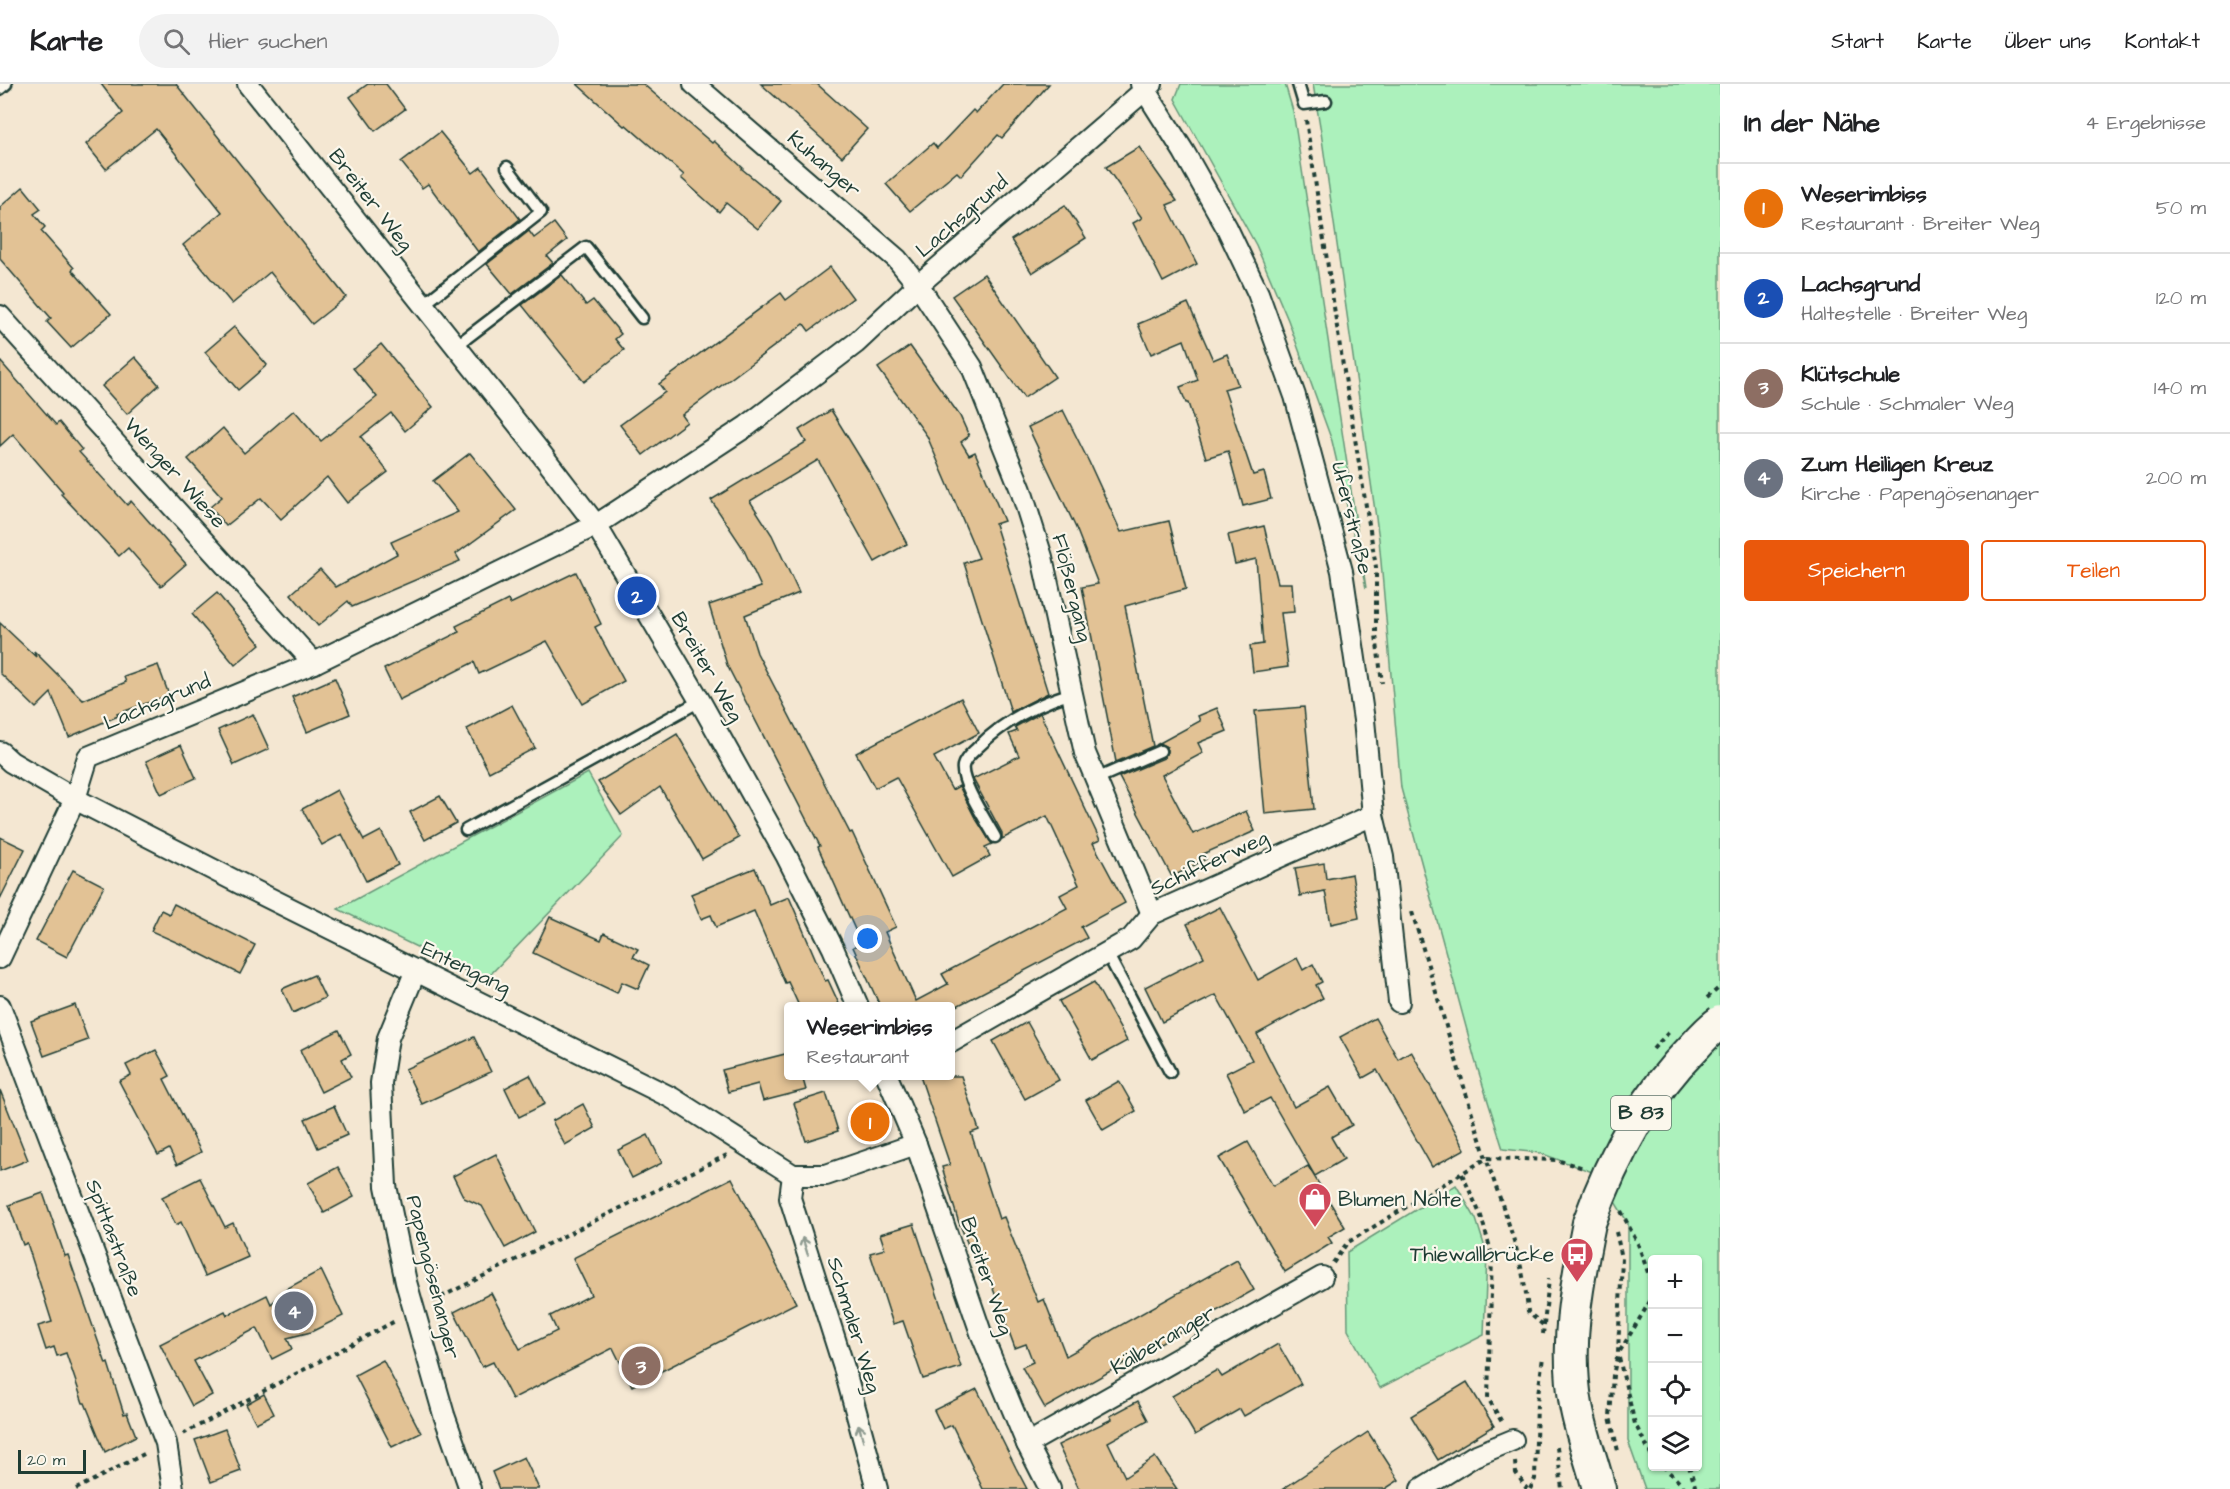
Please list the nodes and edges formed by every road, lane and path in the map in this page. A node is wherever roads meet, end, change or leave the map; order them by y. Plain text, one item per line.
1 (6, 84) edge
2 (248, 84) edge
3 (694, 84) edge
4 (1298, 84) edge
5 (1145, 86) edge
6 (0, 89) edge
7 (1326, 100) dead end
8 (1304, 104) junction
9 (507, 167) dead end
10 (918, 285) junction
11 (423, 304) junction
12 (0, 316) edge
13 (642, 318) dead end
14 (456, 346) junction
15 (596, 525) junction
16 (314, 663) junction
17 (1383, 692) dead end
18 (1072, 693) junction
19 (700, 701) junction
20 (1160, 751) dead end
21 (0, 752) edge
22 (1096, 779) junction
23 (75, 799) junction
24 (1372, 815) junction
25 (466, 831) dead end
26 (995, 837) dead end
27 (1411, 909) dead end
28 (1152, 914) junction
29 (1107, 953) junction
30 (0, 958) edge
31 (416, 969) junction
32 (856, 1002) edge
33 (1399, 1002) dead end
34 (0, 1006) edge
35 (1720, 1022) edge
36 (955, 1040) edge
37 (1170, 1072) dead end
38 (891, 1080) edge
39 (916, 1144) junction
40 (1487, 1158) junction
41 (1462, 1173) junction
42 (793, 1175) junction
43 (1626, 1205) dead end
44 (1603, 1228) junction
45 (1322, 1277) joint
46 (1648, 1306) edge
47 (1543, 1325) dead end
48 (1618, 1353) junction
49 (1543, 1355) dead end
50 (1513, 1440) junction
51 (1027, 1444) junction
52 (1648, 1446) edge
53 (1620, 1458) dead end
54 (1668, 1471) edge
55 (1690, 1471) edge
56 (173, 1489) edge
57 (470, 1489) edge
58 (877, 1489) edge
59 (1050, 1489) edge
60 (1421, 1489) edge
61 (1528, 1489) edge
62 (1599, 1489) edge
63 (1686, 1489) edge
64 (1696, 1489) edge

1 - 6 lane
2 - 11 street, Breiter Weg
3 - 10 street, Kuhanger
4 - 8 lane
5 - 10 street, Lachsgrund
5 - 24 street, Uferstraße
7 - 8 lane
8 - 17 path
9 - 11 lane
10 - 15 street, Lachsgrund
10 - 18 street, Flößergang
11 - 14 street, Breiter Weg
12 - 16 street, Wenger Wiese
13 - 14 lane
14 - 15 street, Breiter Weg
15 - 16 street, Lachsgrund
15 - 19 street, Breiter Weg
16 - 23 street, Lachsgrund
18 - 22 street, Flößergang
18 - 26 lane
19 - 25 lane
19 - 32 street, Breiter Weg
20 - 22 lane
21 - 23 street, Entengang
22 - 28 street, Flößergang
23 - 30 street
23 - 31 street, Entengang
24 - 28 street, Schifferweg
24 - 33 street, Uferstraße
27 - 40 path
28 - 29 street, Schifferweg
29 - 36 street, Schifferweg
29 - 37 lane
31 - 42 street, Entengang
31 - 57 street, Papengösenanger
34 - 56 street, Spittastraße
35 - 44 main road, B 83, bridge
38 - 39 street, Breiter Weg
39 - 42 street
39 - 51 street, Breiter Weg
40 - 41 path
40 - 47 path
41 - 45 path
41 - 50 path
58 -> 42 street, Schmaler Weg
43 - 44 path
44 - 48 path
44 - 62 main road, B 83
45 - 51 street, Kälberanger
46 - 48 path
48 - 52 path
48 - 53 path
49 - 61 path
50 - 60 street
50 - 61 path
51 - 59 street, Breiter Weg
54 - 63 path
55 - 64 path

